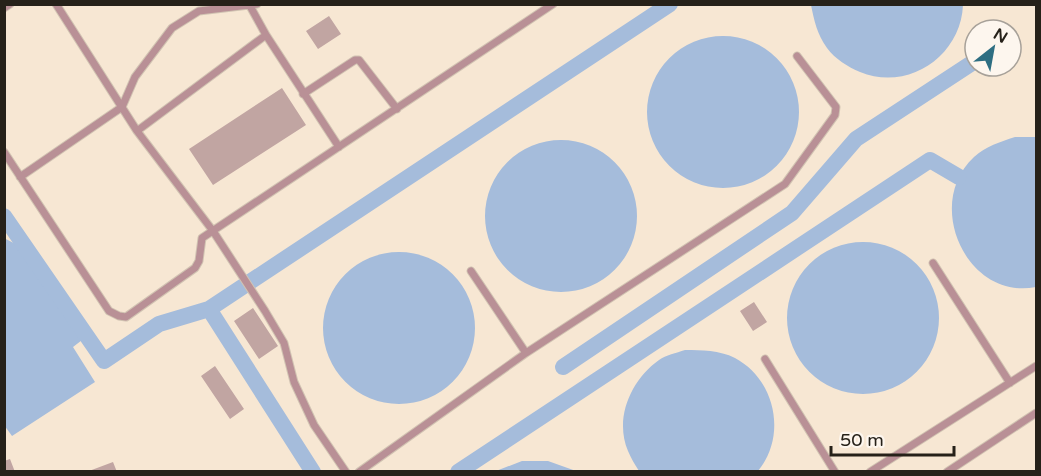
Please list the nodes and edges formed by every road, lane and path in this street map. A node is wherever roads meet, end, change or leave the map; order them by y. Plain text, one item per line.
1 (10, 4) edge
2 (56, 4) edge
3 (553, 4) edge
4 (254, 5) edge
5 (4, 8) edge
6 (266, 35) junction
7 (797, 56) dead end
8 (303, 94) junction
9 (122, 107) junction
10 (397, 109) junction
11 (138, 131) junction
12 (339, 147) junction
13 (4, 152) edge
14 (20, 177) junction
15 (213, 231) junction
16 (933, 263) dead end
17 (471, 271) dead end
18 (526, 353) junction
19 (765, 359) dead end
20 (1036, 366) edge
21 (1010, 383) junction
22 (1036, 413) edge
23 (346, 471) edge
24 (359, 471) edge
25 (835, 471) edge
26 (870, 471) edge
27 (947, 471) edge

1 - 5 lane
2 - 9 lane
3 - 10 lane
4 - 6 lane
4 - 9 lane
6 - 8 lane
6 - 11 lane
7 - 18 lane
8 - 10 lane
8 - 12 lane
9 - 11 lane
9 - 14 lane
10 - 12 lane
11 - 15 lane
12 - 15 lane
13 - 14 lane
14 - 15 lane
15 - 23 lane
16 - 21 lane
17 - 18 lane
18 - 24 lane
19 - 25 lane
20 - 21 lane
21 - 26 lane
22 - 27 lane

